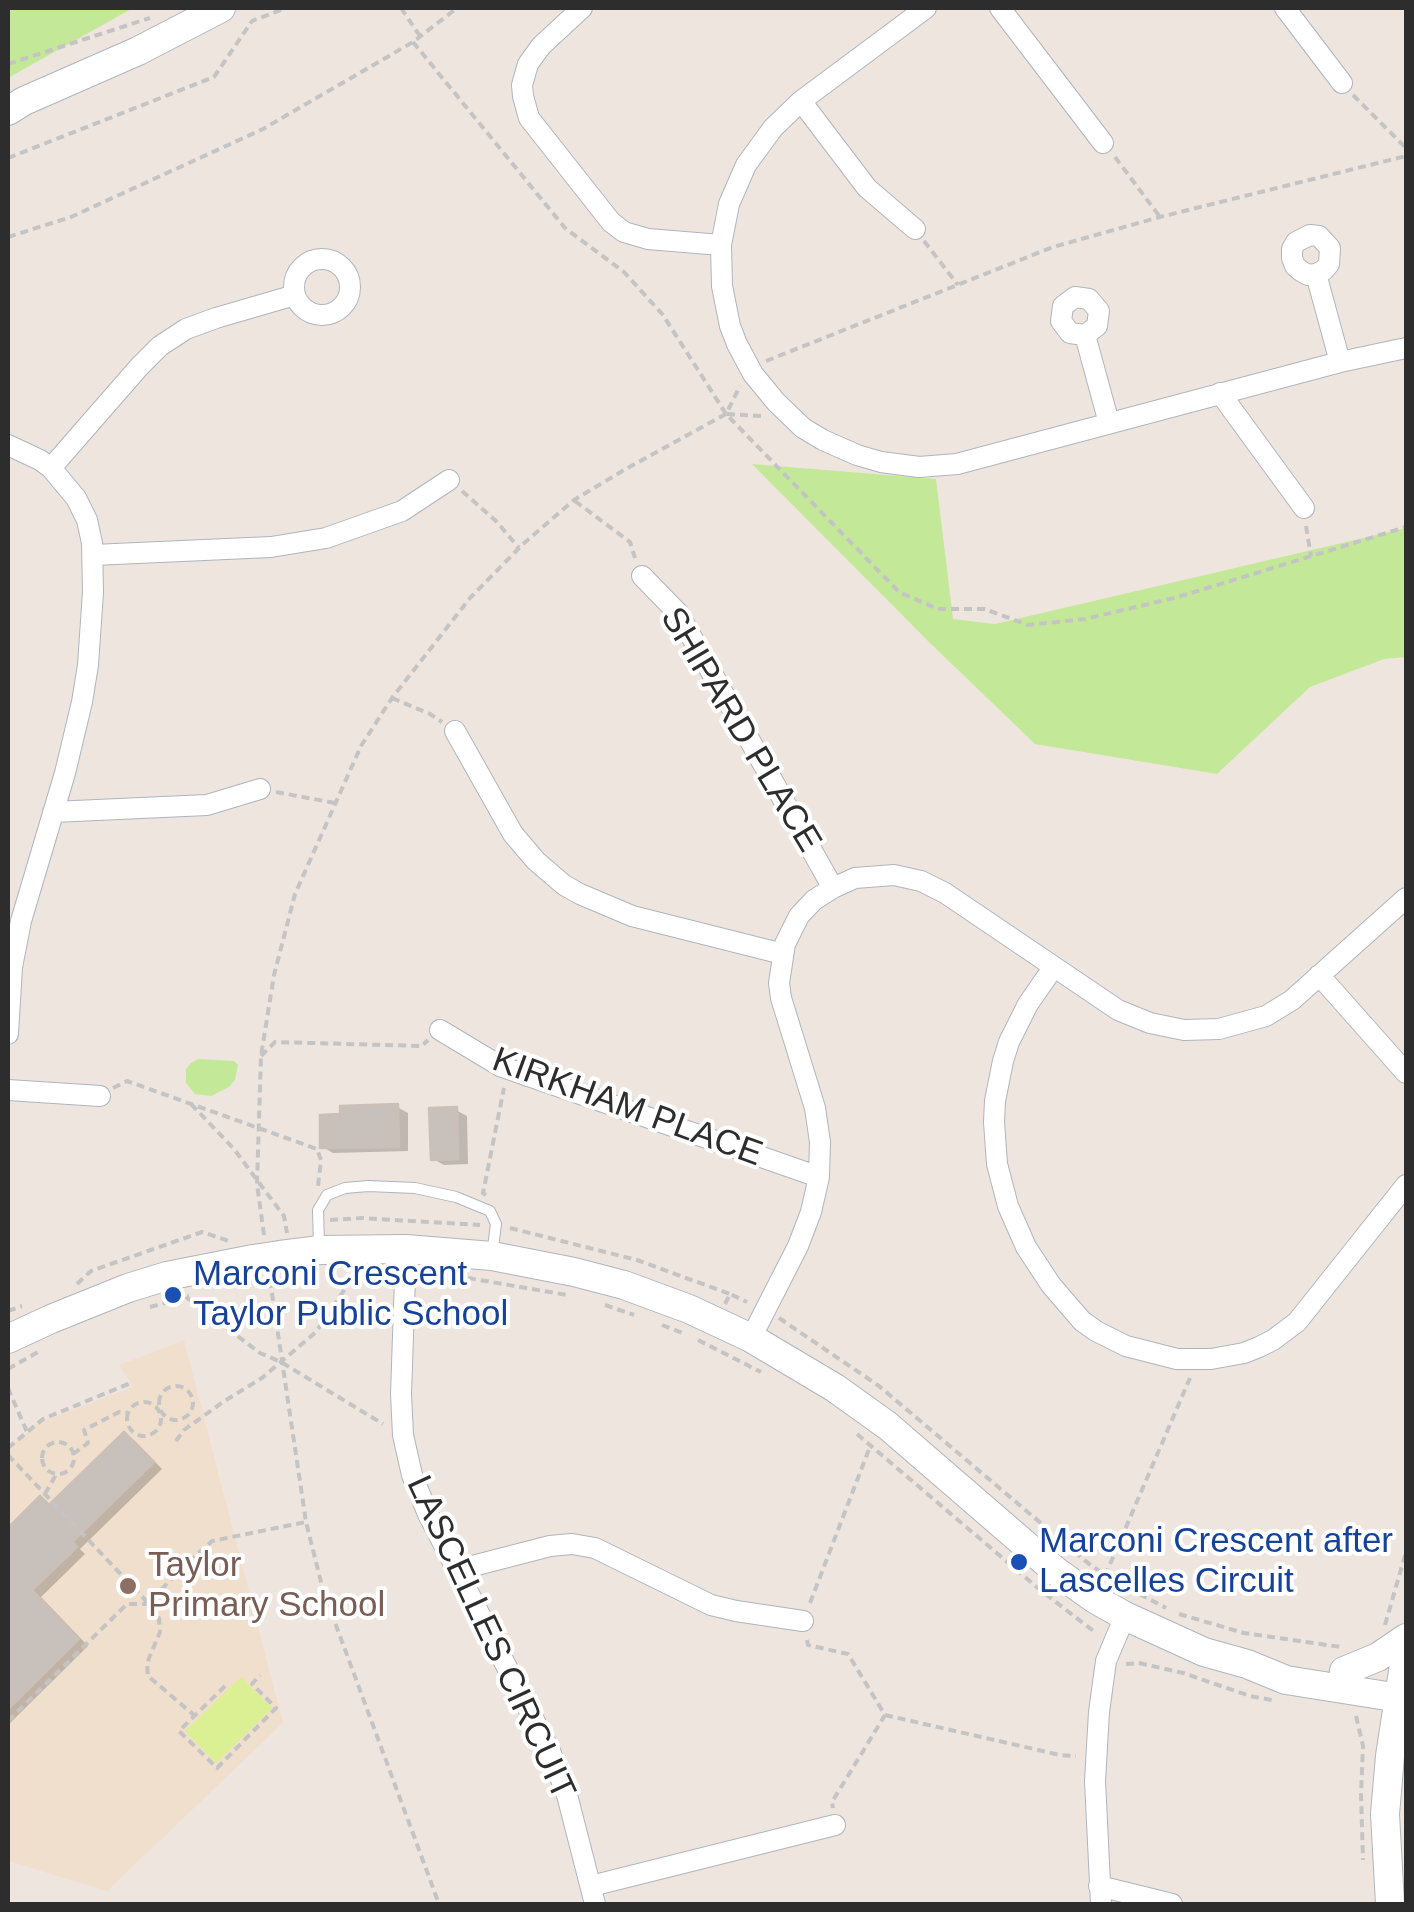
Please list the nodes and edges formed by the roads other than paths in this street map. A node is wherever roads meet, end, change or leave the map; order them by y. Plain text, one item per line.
1 (221, 8) edge
2 (582, 8) edge
3 (926, 8) edge
4 (1000, 8) edge
5 (1286, 8) edge
6 (1342, 83) road end
7 (802, 101) junction
8 (13, 105) edge
9 (1103, 144) road end
10 (915, 229) road end
11 (722, 246) junction
12 (1316, 274) dead end
13 (294, 295) dead end
14 (1085, 335) dead end
15 (1406, 348) edge
16 (1340, 362) junction
17 (1220, 393) junction
18 (1108, 423) junction
19 (8, 444) edge
20 (51, 468) junction
21 (449, 480) road end
22 (1304, 508) road end
23 (93, 554) junction
24 (642, 576) road end
25 (455, 731) road end
26 (260, 789) road end
27 (53, 812) junction
28 (833, 888) junction
29 (1406, 898) edge
30 (783, 954) junction
31 (1053, 968) junction
32 (1319, 975) junction
33 (440, 1030) road end
34 (8, 1034) edge
35 (1406, 1073) edge
36 (8, 1090) edge
37 (100, 1096) road end
38 (819, 1177) junction
39 (1406, 1185) edge
40 (320, 1250) junction
41 (492, 1256) junction
42 (405, 1262) junction
43 (750, 1338) junction
44 (8, 1339) edge
45 (457, 1570) junction
46 (1125, 1616) junction
47 (802, 1622) road end
48 (1394, 1636) edge
49 (1406, 1652) edge
50 (1341, 1680) junction
51 (1404, 1689) edge
52 (1392, 1746) junction
53 (835, 1825) road end
54 (1100, 1895) edge
55 (593, 1896) edge
56 (1172, 1904) edge
57 (1390, 1904) edge

1 - 8 street
2 - 11 street
3 - 7 street
4 - 9 street
5 - 6 street
7 - 10 street
7 - 11 street
11 - 18 street
12 - 16 street
13 - 20 street
14 - 18 street
15 - 16 street
16 - 17 street
17 - 18 street
17 - 22 street
19 - 20 street
20 - 23 street
21 - 23 street
23 - 27 street
24 - 28 street, SHIPARD PLACE
25 - 30 street
26 - 27 street
27 - 34 street
28 - 30 street
28 - 31 street
29 - 32 street
30 - 38 street
31 - 32 street
31 - 39 street
32 - 35 street
33 - 38 street, KIRKHAM PLACE
36 - 37 street
38 - 43 street
40 - 41 lane
40 - 42 street
40 - 44 street
41 - 42 street
41 - 43 street
42 - 45 street, LASCELLES CIRCUIT
43 - 46 street
45 - 47 street
45 - 55 street, LASCELLES CIRCUIT
46 - 50 street
46 - 54 street
48 - 50 street
49 - 51 street
50 - 51 street
50 - 52 street
51 - 52 street
52 - 57 street
53 - 55 street
54 - 56 street

